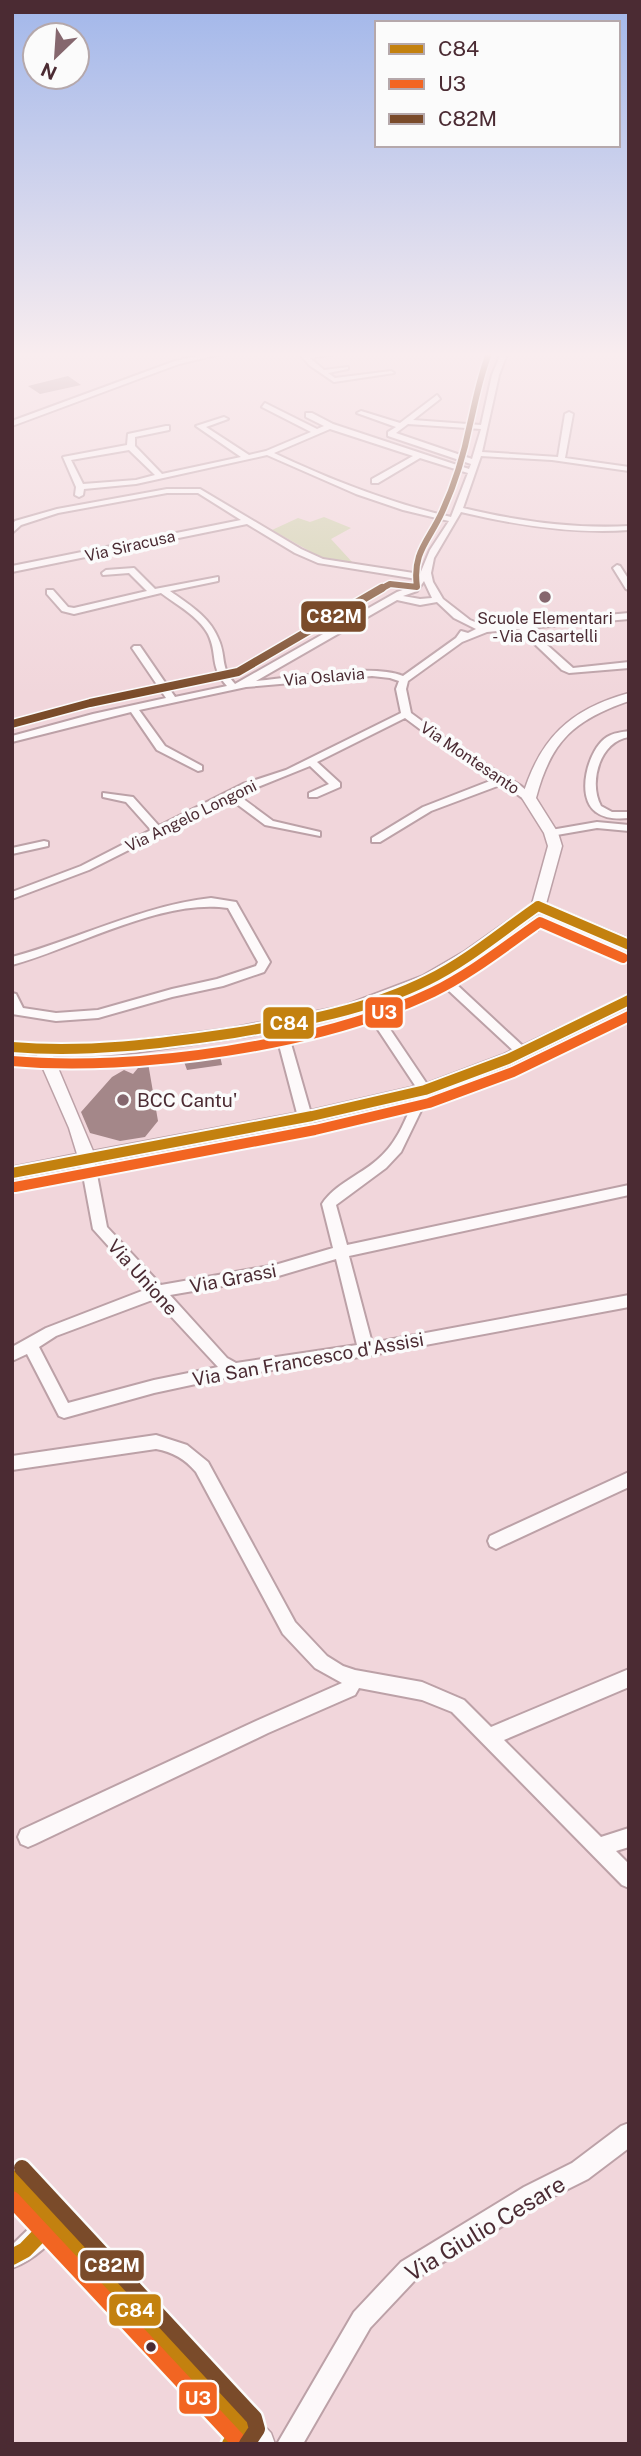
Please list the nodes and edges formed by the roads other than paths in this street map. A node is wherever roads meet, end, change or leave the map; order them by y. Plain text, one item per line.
1 (69, 466) edge
2 (150, 466) edge
3 (210, 466) edge
4 (297, 466) edge
5 (402, 466) edge
6 (452, 466) edge
7 (473, 466) edge
8 (606, 466) edge
9 (629, 469) edge
10 (183, 472) junction
11 (471, 472) junction
12 (161, 477) junction
13 (375, 481) dead end
14 (79, 487) junction
15 (200, 491) junction
16 (78, 506) junction
17 (458, 509) junction
18 (570, 515) dead end
19 (454, 520) junction
20 (248, 521) junction
21 (15, 522) edge
22 (561, 526) junction
23 (629, 528) edge
24 (12, 531) edge
25 (617, 568) dead end
26 (12, 569) edge
27 (106, 573) dead end
28 (422, 575) junction
29 (215, 579) dead end
30 (629, 587) edge
31 (163, 590) junction
32 (152, 591) junction
33 (50, 593) dead end
34 (411, 594) junction
35 (436, 594) junction
36 (427, 602) junction
37 (450, 609) junction
38 (629, 616) edge
39 (465, 622) junction
40 (522, 627) junction
41 (485, 629) junction
42 (459, 640) junction
43 (137, 648) dead end
44 (629, 665) edge
45 (404, 680) junction
46 (238, 686) junction
47 (629, 697) edge
48 (172, 700) junction
49 (133, 708) junction
50 (406, 714) junction
51 (629, 734) edge
52 (12, 739) edge
53 (311, 762) junction
54 (198, 768) dead end
55 (503, 780) junction
56 (527, 792) junction
57 (107, 795) dead end
58 (231, 795) junction
59 (313, 795) dead end
60 (629, 815) edge
61 (612, 816) junction
62 (629, 828) edge
63 (159, 832) junction
64 (557, 832) junction
65 (316, 834) dead end
66 (376, 840) dead end
67 (44, 844) dead end
68 (12, 851) edge
69 (12, 896) edge
70 (538, 906) junction
71 (629, 945) edge
72 (12, 961) edge
73 (439, 974) junction
74 (12, 996) edge
75 (629, 1000) edge
76 (367, 1004) junction
77 (15, 1010) edge
78 (280, 1026) junction
79 (12, 1047) edge
80 (42, 1050) junction
81 (522, 1052) junction
82 (425, 1090) junction
83 (305, 1117) junction
84 (87, 1159) junction
85 (12, 1173) edge
86 (629, 1189) edge
87 (341, 1253) junction
88 (156, 1292) junction
89 (629, 1301) edge
90 (30, 1344) junction
91 (366, 1350) junction
92 (12, 1354) edge
93 (232, 1368) junction
94 (12, 1463) edge
95 (629, 1479) edge
96 (496, 1541) dead end
97 (629, 1678) edge
98 (355, 1679) junction
99 (489, 1737) junction
100 (28, 1837) dead end
101 (629, 1837) edge
102 (598, 1847) junction
103 (629, 1878) edge
104 (629, 2134) edge
105 (12, 2178) edge
106 (53, 2221) junction
107 (12, 2257) edge
108 (244, 2438) edge
109 (289, 2444) edge

1 - 14 street
2 - 12 street
3 - 10 street
4 - 19 street
5 - 13 street
6 - 11 street
7 - 11 street
8 - 9 street
10 - 12 street
10 - 15 street
11 - 17 street
12 - 14 street
14 - 16 street
15 - 16 street
15 - 20 street
16 - 21 street
17 - 19 street
17 - 22 street
18 - 22 street
19 - 28 street
20 - 26 street, Via Siracusa
20 - 28 street
21 - 24 street
22 - 23 street
25 - 30 street
27 - 32 street
28 - 34 street
28 - 35 street
29 - 31 street
31 - 32 street
31 - 46 street
32 - 33 street
34 - 35 street
34 - 36 street
34 - 46 street
35 - 36 street
35 - 37 street
36 - 37 street
37 - 39 street
38 - 40 street
39 - 41 street
39 - 42 street
40 - 41 street
40 - 44 street
41 - 42 street
42 - 45 street
43 - 48 street
45 - 46 street, Via Oslavia
45 - 50 street, Via Montesanto
46 - 48 street
47 - 56 main road
48 - 49 street
49 - 52 street
49 - 54 street
50 - 53 street, Via Angelo Longoni
50 - 55 street, Via Montesanto
51 - 61 street
53 - 58 street, Via Angelo Longoni
53 - 59 street
55 - 56 street, Via Montesanto
55 - 66 street
56 - 64 main road
57 - 63 street
58 - 63 street, Via Angelo Longoni
58 - 65 street
60 - 61 street
61 - 64 street
62 - 64 street
63 - 69 street, Via Angelo Longoni
64 - 70 main road
67 - 68 street
70 - 71 main road
70 - 73 main road
72 - 77 street
73 - 76 main road
73 - 81 street
74 - 77 street
75 - 81 main road
76 - 78 main road
76 - 82 street
78 - 80 main road
78 - 83 street
79 - 80 main road
80 - 84 main road, Via Unione
81 - 82 main road
82 - 83 main road
82 - 87 street
83 - 84 main road
84 - 85 main road
84 - 88 street, Via Unione
86 - 87 street, Via Grassi
87 - 88 street, Via Grassi
87 - 91 street
88 - 90 street, Via Grassi
88 - 93 street, Via Unione
89 - 91 street, Via San Francesco d'Assisi
90 - 92 street, Via Grassi
90 - 93 street, Via San Francesco d'Assisi
91 - 93 street, Via San Francesco d'Assisi
94 - 98 street
95 - 96 street
97 - 99 street
98 - 99 street
98 - 100 street
99 - 102 street
101 - 102 street
102 - 103 street
104 - 109 street, Via Giulio Cesare
105 - 106 main road
106 - 107 street
106 - 108 main road

